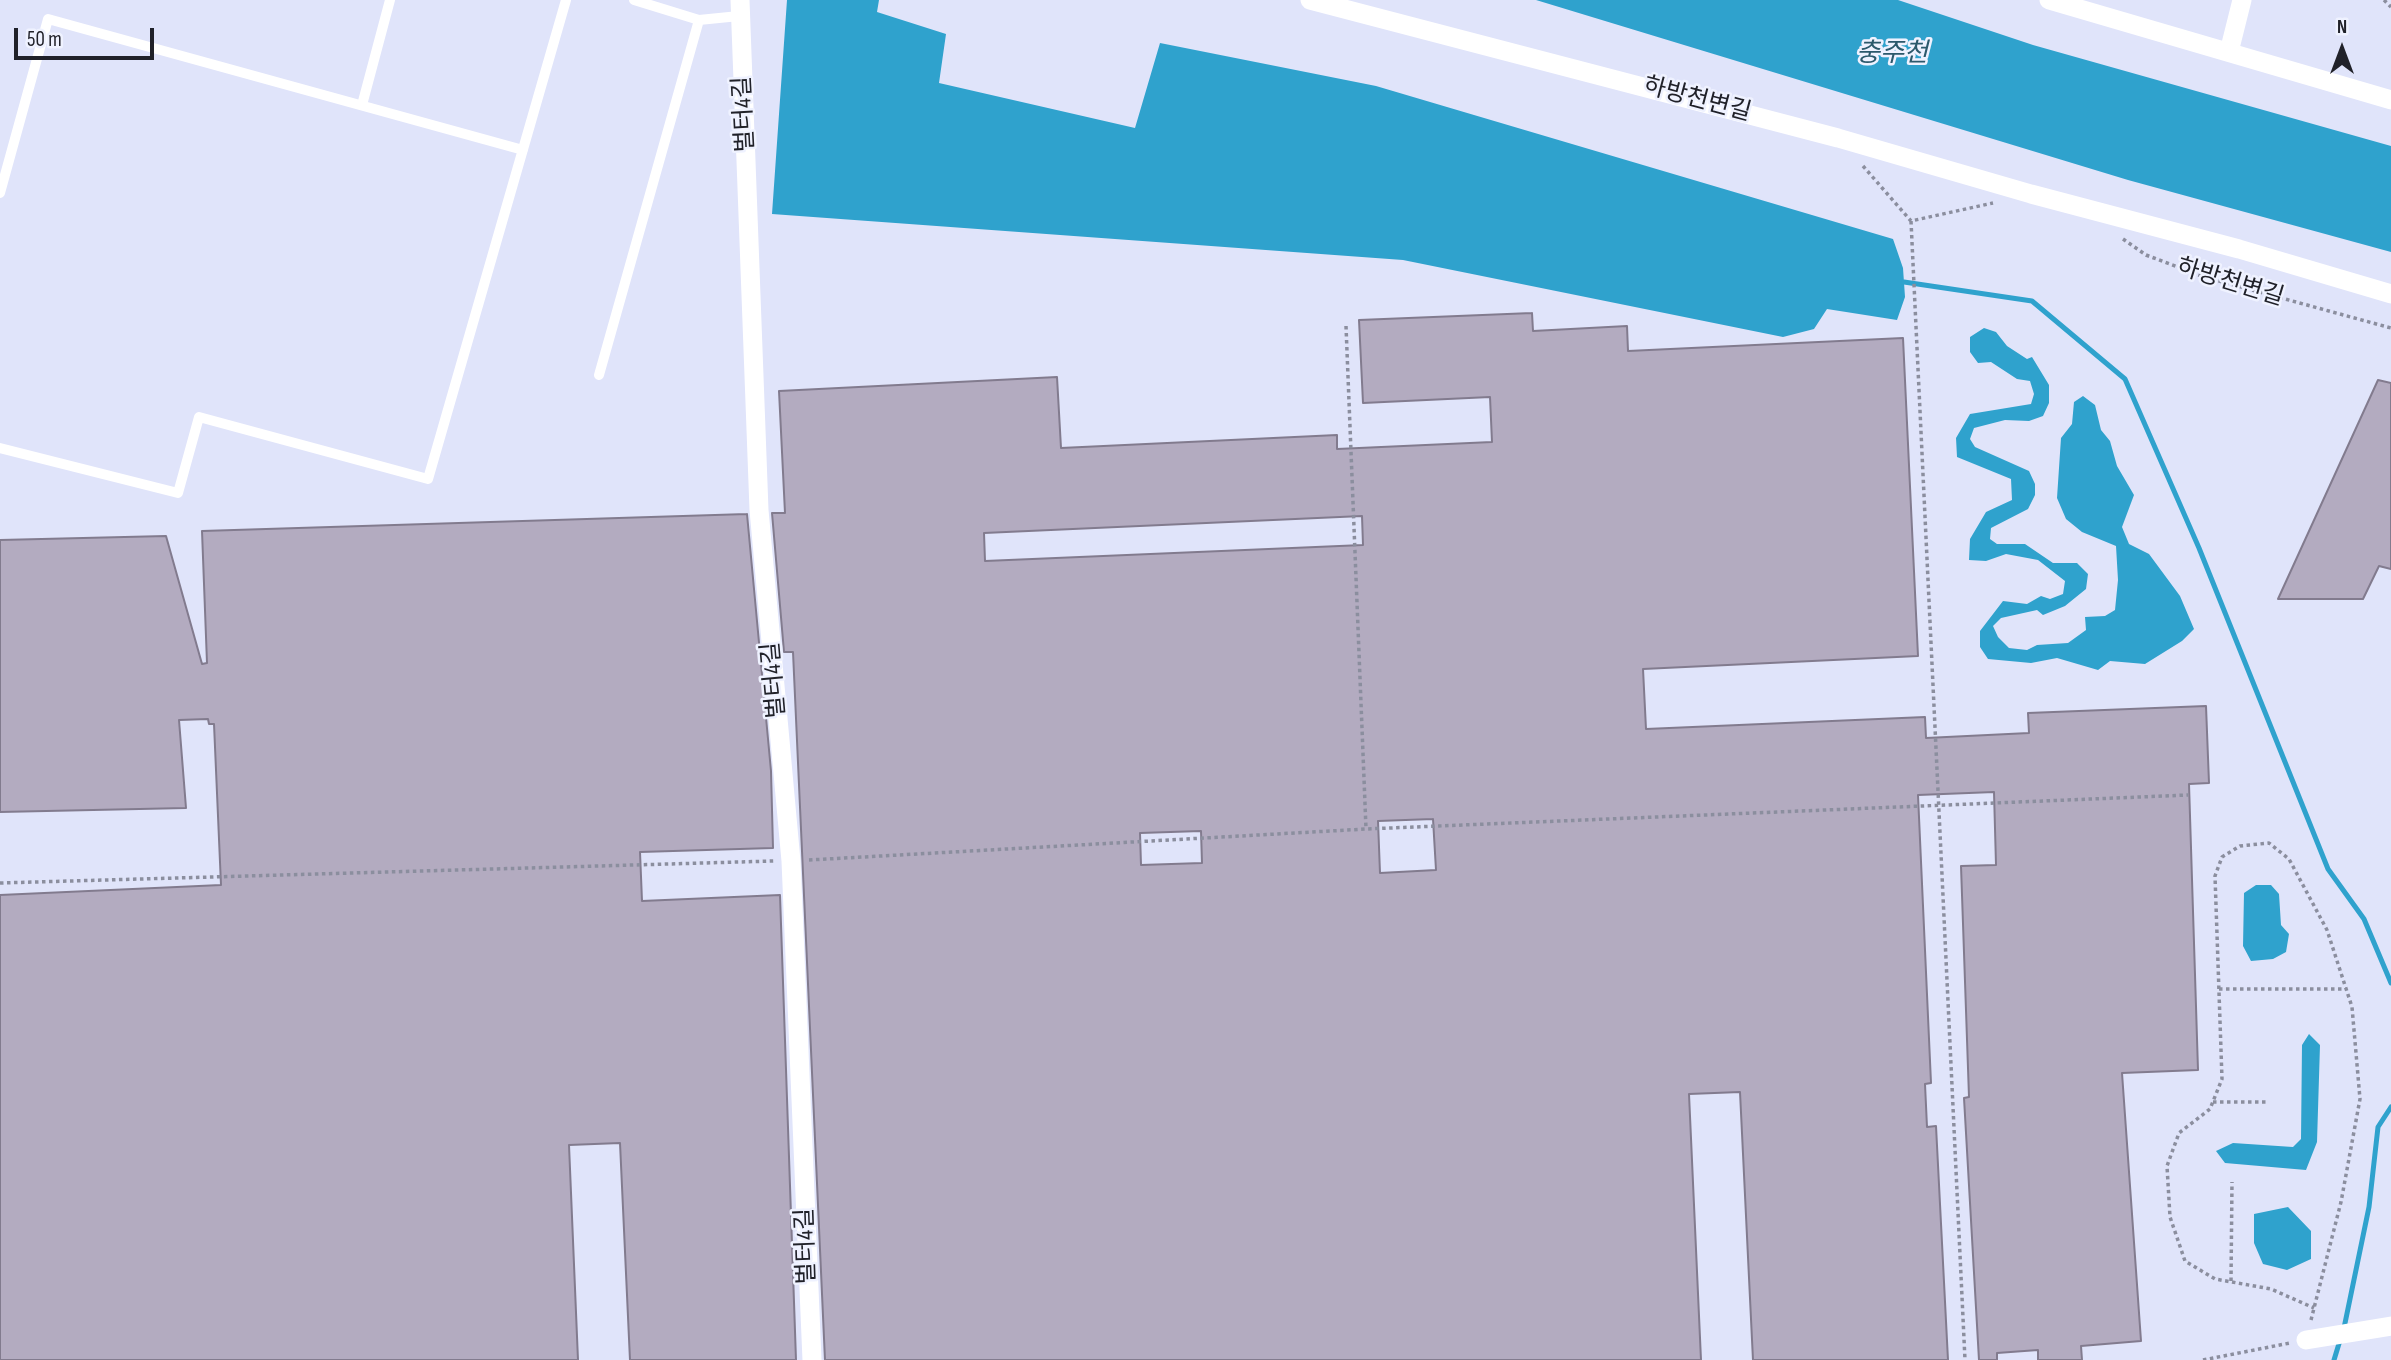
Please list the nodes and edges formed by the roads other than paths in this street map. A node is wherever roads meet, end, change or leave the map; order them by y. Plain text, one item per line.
1 (390, 0) edge
2 (566, 0) edge
3 (634, 0) edge
4 (1310, 0) edge
5 (2049, 0) edge
6 (2242, 0) edge
7 (739, 8) edge
8 (699, 20) junction
9 (2229, 52) junction
10 (2391, 100) edge
11 (362, 106) junction
12 (523, 150) junction
13 (0, 193) edge
14 (2391, 294) edge
15 (599, 375) dead end
16 (0, 447) edge
17 (2391, 1326) edge
18 (2306, 1340) road end
19 (812, 1360) edge

1 - 11 lane
2 - 12 lane
3 - 8 lane
4 - 14 street, 하방천변길
5 - 9 street
6 - 9 street
7 - 8 lane
7 - 19 street, 벌터4길
8 - 15 lane
9 - 10 street
11 - 12 lane
11 - 13 lane
12 - 16 lane
17 - 18 street

